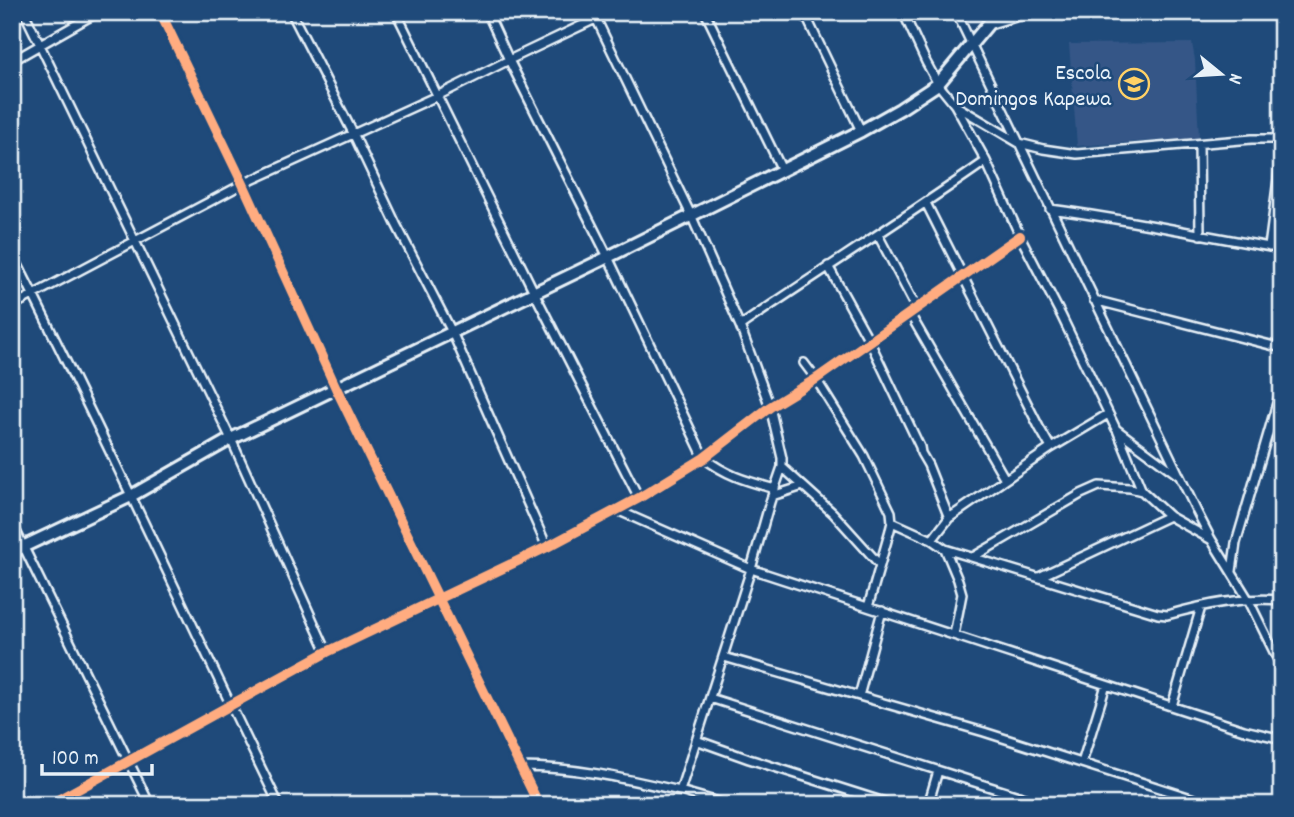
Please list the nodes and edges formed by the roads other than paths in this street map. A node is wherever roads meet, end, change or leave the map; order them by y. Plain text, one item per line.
1 (24, 12) edge
2 (98, 12) edge
3 (159, 12) edge
4 (291, 12) edge
5 (396, 12) edge
6 (487, 12) edge
7 (610, 12) edge
8 (705, 12) edge
9 (804, 12) edge
10 (903, 12) edge
11 (956, 12) edge
12 (1025, 12) edge
13 (595, 16) edge
14 (971, 43) junction
15 (40, 46) junction
16 (509, 60) junction
17 (12, 61) edge
18 (938, 84) junction
19 (437, 96) junction
20 (956, 105) junction
21 (861, 131) junction
22 (353, 133) junction
23 (1282, 139) edge
24 (1019, 143) junction
25 (1199, 144) junction
26 (1282, 149) edge
27 (986, 161) junction
28 (782, 170) junction
29 (243, 184) junction
30 (926, 203) junction
31 (1050, 209) junction
32 (691, 215) junction
33 (878, 235) junction
34 (1200, 235) junction
35 (1020, 236) junction
36 (134, 240) junction
37 (1269, 247) junction
38 (1282, 249) edge
39 (12, 253) edge
40 (608, 257) junction
41 (828, 266) junction
42 (963, 276) junction
43 (534, 292) junction
44 (34, 295) junction
45 (1094, 300) junction
46 (12, 306) edge
47 (913, 311) junction
48 (740, 326) junction
49 (452, 332) junction
50 (870, 341) junction
51 (1282, 348) edge
52 (804, 363) dead end
53 (816, 379) junction
54 (1282, 386) edge
55 (336, 388) junction
56 (770, 407) junction
57 (1108, 414) junction
58 (1116, 429) junction
59 (231, 439) junction
60 (1051, 448) junction
61 (704, 458) junction
62 (782, 467) junction
63 (1182, 477) junction
64 (1005, 479) junction
65 (803, 486) junction
66 (1142, 491) junction
67 (774, 492) junction
68 (131, 496) junction
69 (639, 498) junction
70 (617, 510) junction
71 (1169, 516) junction
72 (949, 518) junction
73 (892, 522) junction
74 (12, 523) edge
75 (1212, 539) junction
76 (932, 540) junction
77 (23, 546) junction
78 (547, 547) junction
79 (945, 549) junction
80 (12, 552) edge
81 (973, 557) junction
82 (880, 565) junction
83 (751, 569) junction
84 (1232, 571) junction
85 (1039, 578) junction
86 (438, 599) junction
87 (1248, 599) junction
88 (1282, 600) edge
89 (868, 607) junction
90 (1201, 607) junction
91 (882, 611) junction
92 (954, 635) junction
93 (327, 652) junction
94 (724, 657) junction
95 (1282, 668) edge
96 (1106, 685) junction
97 (859, 696) junction
98 (710, 698) junction
99 (231, 706) junction
100 (1172, 706) junction
101 (1282, 739) edge
102 (696, 740) junction
103 (129, 762) junction
104 (1082, 763) junction
105 (521, 767) junction
106 (938, 771) junction
107 (680, 791) junction
108 (49, 805) edge
109 (150, 805) edge
110 (279, 805) edge
111 (539, 805) edge
112 (729, 805) edge
113 (894, 805) edge
114 (928, 805) edge
115 (1047, 805) edge
116 (1213, 805) edge

1 - 15 street
2 - 15 street
3 - 29 street
4 - 22 street
5 - 19 street
6 - 16 street
7 - 13 street
8 - 28 street
9 - 21 street
10 - 18 street
11 - 14 street
12 - 14 main road
13 - 16 street
13 - 32 street
14 - 18 main road
14 - 24 street
15 - 17 street
15 - 36 street
16 - 19 street
16 - 40 street
18 - 20 street
18 - 21 main road
19 - 22 street
19 - 43 street
20 - 24 street
20 - 27 street
21 - 28 main road
22 - 29 street
22 - 49 street
23 - 25 street
24 - 25 street
24 - 31 street
25 - 34 street
26 - 37 street
27 - 30 street
27 - 35 street
28 - 32 main road
29 - 36 street
29 - 55 street
30 - 33 street
30 - 42 street
31 - 34 street
31 - 45 street
32 - 40 main road
32 - 48 street
33 - 41 street
33 - 47 street
34 - 37 street
35 - 42 street
35 - 57 street
36 - 44 street
36 - 59 street
37 - 38 street
39 - 44 street
40 - 43 main road
40 - 61 street
41 - 48 street
41 - 50 street
42 - 47 street
42 - 60 street
43 - 49 main road
43 - 69 street
44 - 46 street
44 - 68 street
45 - 51 street
45 - 63 street
47 - 50 street
47 - 64 street
48 - 56 street
49 - 55 main road
49 - 78 street
50 - 53 street
50 - 72 street
52 - 53 street
53 - 56 street
53 - 73 street
54 - 84 street
55 - 59 main road
55 - 86 street
56 - 61 street
56 - 62 street
57 - 58 street
57 - 60 street
58 - 63 street
58 - 66 street
59 - 68 main road
59 - 93 street
60 - 64 street
61 - 67 street
61 - 69 street
62 - 65 street
62 - 67 street
63 - 75 street
64 - 72 street
65 - 67 street
65 - 82 street
66 - 71 street
66 - 81 street
67 - 83 street
68 - 77 main road
68 - 99 street
69 - 70 street
70 - 78 street
70 - 83 street
71 - 75 street
71 - 85 street
72 - 76 street
73 - 76 street
73 - 82 street
74 - 77 street
75 - 84 street
76 - 79 street
77 - 80 main road
77 - 103 street
78 - 86 street
79 - 81 street
79 - 92 street
81 - 85 street
82 - 89 street
83 - 89 street
83 - 94 street
84 - 87 street
85 - 90 street
86 - 93 street
86 - 105 street
87 - 88 street
87 - 90 street
87 - 95 street
89 - 91 street
90 - 100 street
91 - 92 street
91 - 97 street
92 - 96 street
93 - 99 street
94 - 97 street
94 - 98 street
96 - 100 street
96 - 104 street
97 - 104 street
98 - 102 street
98 - 106 street
99 - 103 street
99 - 110 street
100 - 101 street
102 - 107 street
102 - 113 street
103 - 108 street
103 - 109 street
104 - 116 street
105 - 107 street
105 - 111 street
106 - 114 street
106 - 115 street
107 - 112 street

